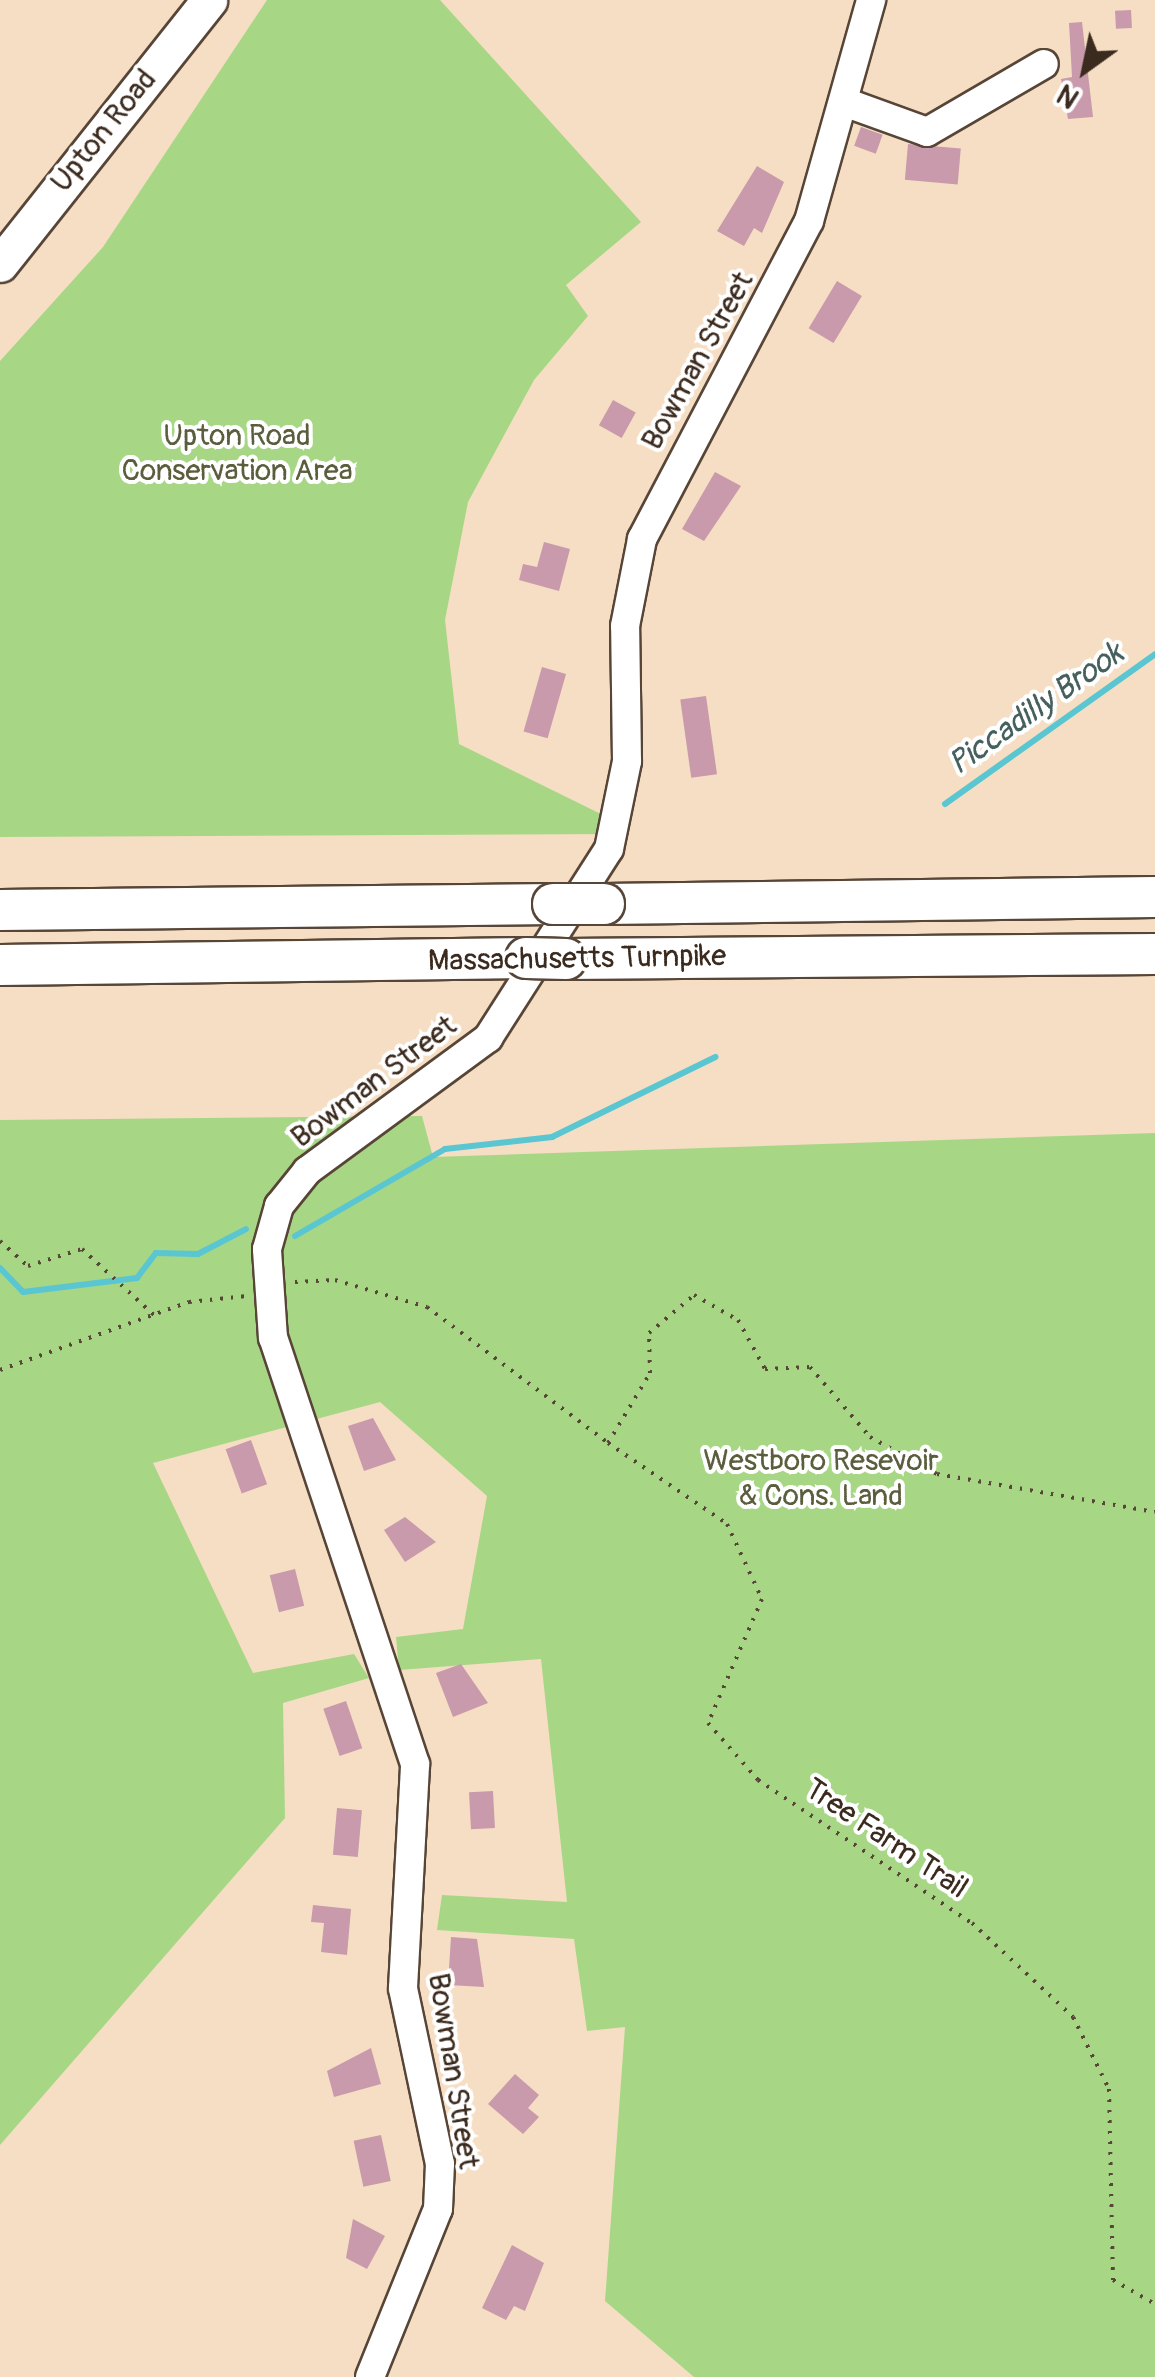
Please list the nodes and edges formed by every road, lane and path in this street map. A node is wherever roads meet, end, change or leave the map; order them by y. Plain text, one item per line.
1 (209, 0) edge
2 (871, 0) edge
3 (1044, 64) dead end
4 (847, 104) junction
5 (0, 264) edge
6 (1155, 898) edge
7 (0, 910) edge
8 (1155, 954) edge
9 (0, 965) edge
10 (0, 1241) edge
11 (266, 1294) junction
12 (154, 1314) junction
13 (0, 1370) edge
14 (608, 1443) junction
15 (1155, 1512) edge
16 (1155, 2304) edge
17 (370, 2377) edge

1 - 5 main road, Upton Road
2 - 4 street, Bowman Street
3 - 4 street
4 - 11 street, Bowman Street
6 - 7 highway, Massachusetts Turnpike, bridge
8 - 9 highway, Massachusetts Turnpike, bridge
10 - 12 path
11 - 12 path
11 - 14 path
11 - 17 street, Bowman Street
12 - 13 path
14 - 15 path
14 - 16 path, Tree Farm Trail

